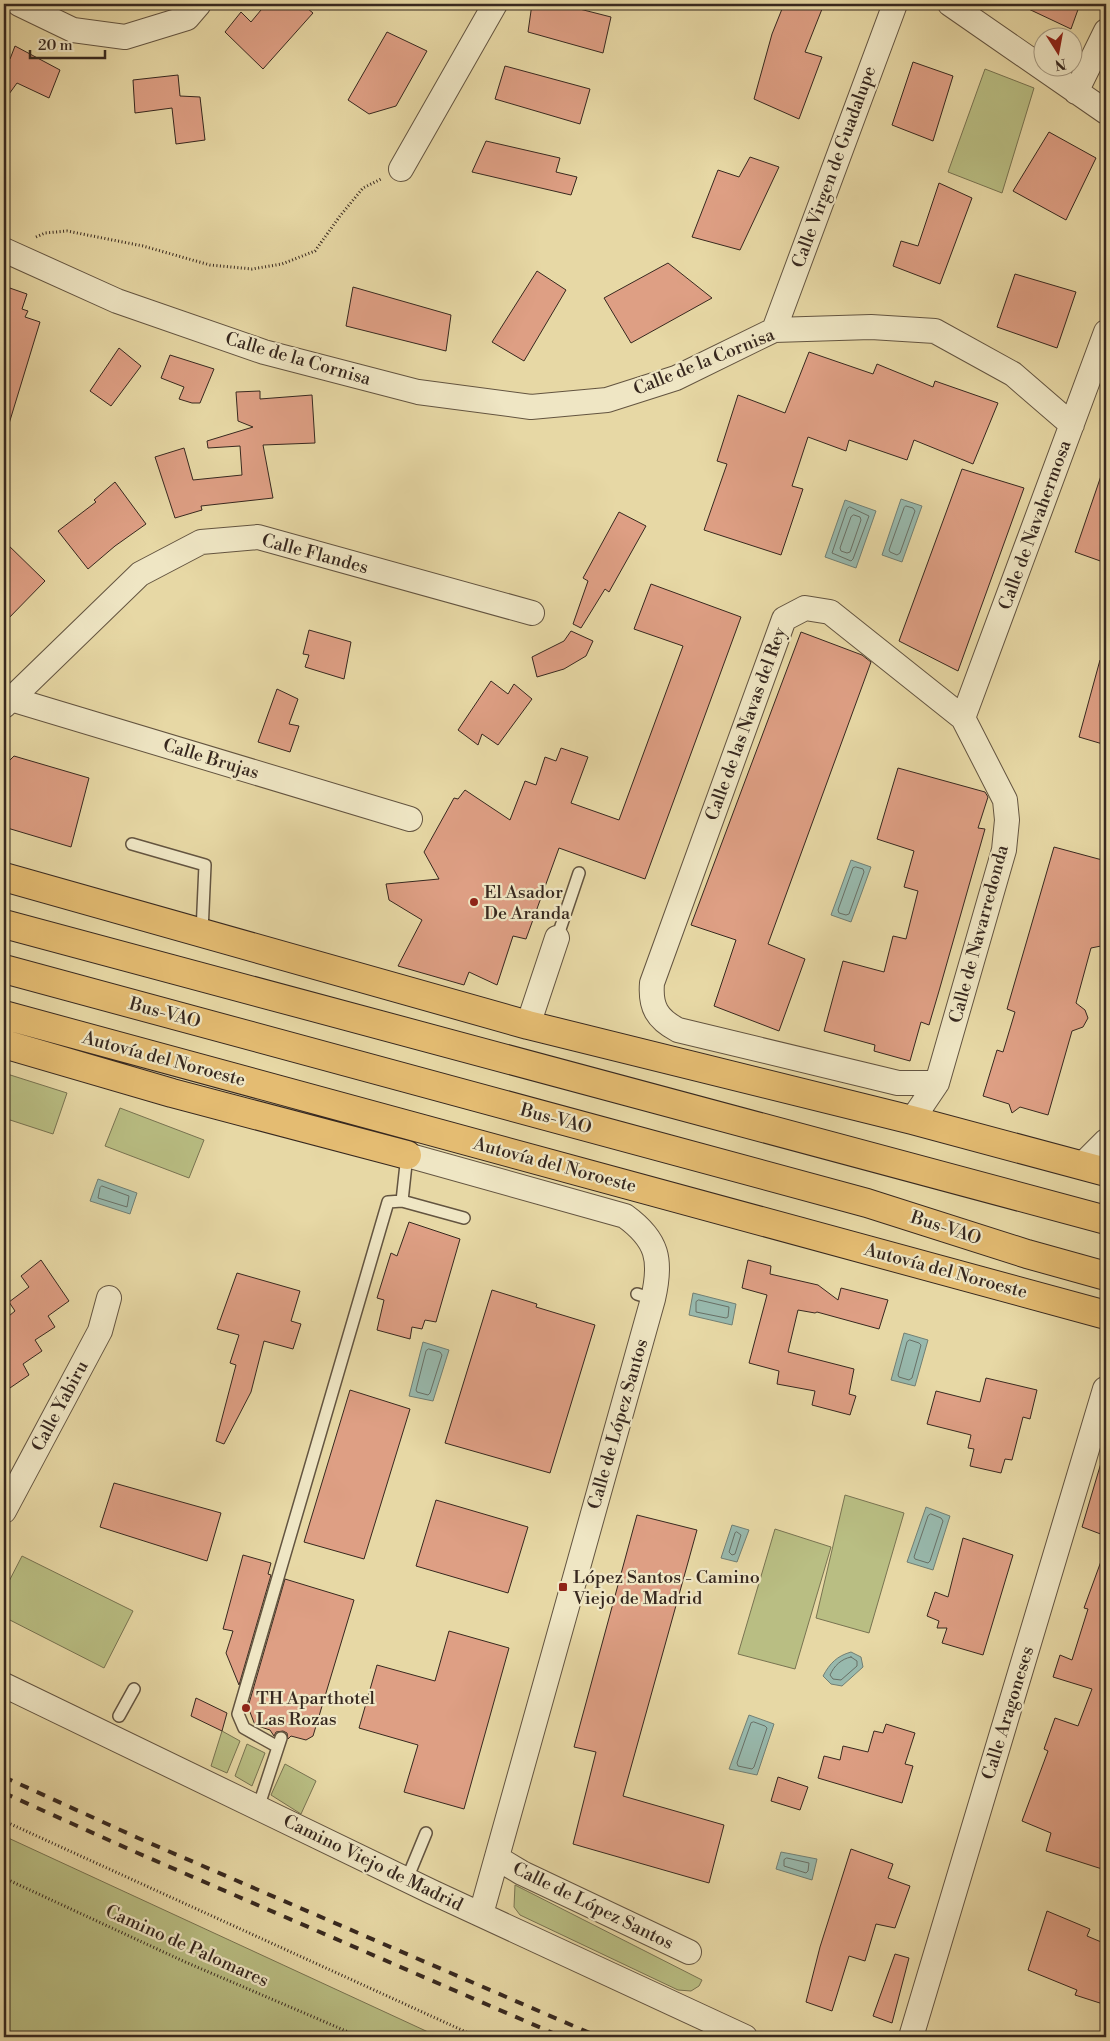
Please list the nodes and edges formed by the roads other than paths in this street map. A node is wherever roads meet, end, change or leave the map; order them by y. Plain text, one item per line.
1 (19, 4) edge
2 (199, 4) edge
3 (495, 4) edge
4 (895, 4) edge
5 (950, 4) edge
6 (1106, 31) edge
7 (1076, 92) junction
8 (1106, 112) edge
9 (402, 169) road end
10 (9, 252) edge
11 (774, 330) junction
12 (1106, 332) edge
13 (1072, 425) junction
14 (532, 613) dead end
15 (8, 702) edge
16 (963, 718) junction
17 (410, 819) dead end
18 (132, 844) dead end
19 (579, 873) dead end
20 (4, 877) edge
21 (4, 924) edge
22 (202, 932) junction
23 (557, 938) joint
24 (4, 969) edge
25 (4, 1015) edge
26 (528, 1025) junction
27 (4, 1044) edge
28 (937, 1083) junction
29 (912, 1120) junction
30 (1106, 1141) edge
31 (407, 1155) junction
32 (1094, 1168) edge
33 (402, 1201) junction
34 (867, 1202) junction
35 (464, 1218) dead end
36 (1106, 1220) edge
37 (1106, 1259) edge
38 (1106, 1276) edge
39 (109, 1298) dead end
40 (1106, 1315) edge
41 (1105, 1388) dead end
42 (4, 1511) edge
43 (4, 1685) edge
44 (134, 1689) dead end
45 (119, 1716) dead end
46 (258, 1808) junction
47 (426, 1833) dead end
48 (497, 1858) junction
49 (407, 1879) junction
50 (481, 1914) junction
51 (689, 1952) dead end
52 (745, 2037) edge
53 (912, 2037) edge

1 - 2 street
3 - 9 street
4 - 11 street, Calle Virgen de Guadalupe
5 - 7 street
6 - 7 street
7 - 8 street
10 - 11 street, Calle de la Cornisa
11 - 13 street, Calle de la Cornisa
12 - 13 street, Calle de Navahermosa
13 - 16 street, Calle de Navahermosa
14 - 15 street, Calle Flandes
15 - 17 street, Calle Brujas
16 - 28 street, Calle de Navarredonda
16 - 28 street, Calle de las Navas del Rey
18 - 22 lane
19 - 23 lane
20 - 22 highway
21 - 36 highway
22 - 26 highway
23 - 26 street
24 - 34 highway, Bus-VAO
25 - 40 highway, Autovía del Noroeste
26 - 29 highway
27 - 31 highway
28 - 29 street, Calle de Navarredonda
29 - 32 highway
30 - 32 street
31 - 33 lane
31 - 48 street, Calle de López Santos
33 - 35 lane
33 - 46 lane
34 - 37 highway
34 - 38 highway, Bus-VAO
39 - 42 street, Calle Yabiru
41 - 53 street, Calle Aragoneses
43 - 46 street, Camino Viejo de Madrid
44 - 45 lane
46 - 49 street, Camino Viejo de Madrid
47 - 49 lane
48 - 50 street, Calle de López Santos
48 - 51 street, Calle de López Santos
49 - 50 street, Camino Viejo de Madrid
50 - 52 street, Camino Viejo de Madrid

